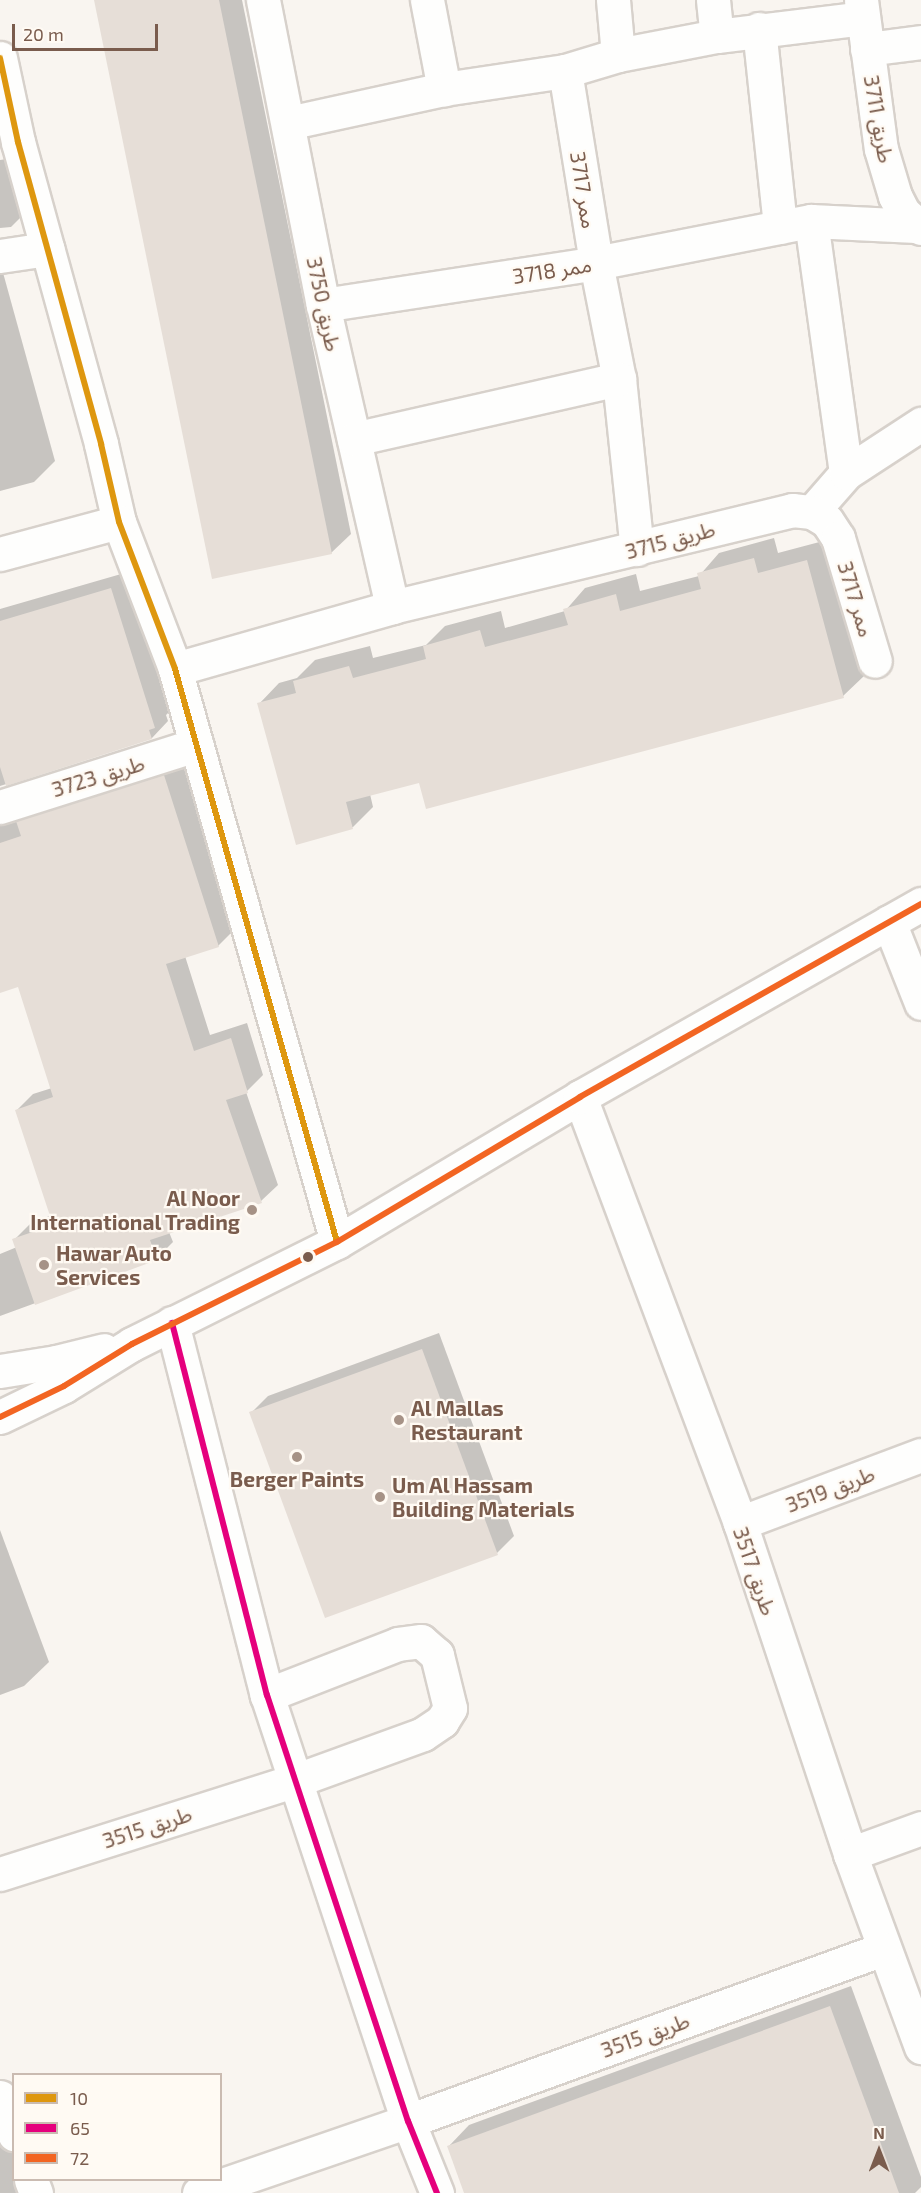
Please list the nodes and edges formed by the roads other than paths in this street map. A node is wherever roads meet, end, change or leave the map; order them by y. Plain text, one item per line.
1 (263, 0) edge
2 (427, 0) edge
3 (613, 0) edge
4 (713, 0) edge
5 (864, 22) edge
6 (759, 29) junction
7 (717, 36) junction
8 (921, 42) edge
9 (618, 55) junction
10 (0, 58) edge
11 (565, 71) junction
12 (444, 89) junction
13 (288, 123) junction
14 (811, 221) junction
15 (780, 227) junction
16 (918, 227) edge
17 (48, 249) junction
18 (0, 256) edge
19 (596, 263) junction
20 (323, 305) junction
21 (619, 379) junction
22 (921, 424) edge
23 (354, 439) junction
24 (846, 473) junction
25 (812, 512) junction
26 (119, 522) junction
27 (637, 549) junction
28 (0, 554) edge
29 (392, 607) junction
30 (875, 661) dead end
31 (174, 669) junction
32 (196, 745) junction
33 (0, 807) edge
34 (921, 904) edge
35 (889, 922) junction
36 (921, 1003) edge
37 (580, 1098) junction
38 (337, 1242) junction
39 (172, 1323) junction
40 (132, 1344) junction
41 (2, 1364) edge
42 (0, 1417) edge
43 (921, 1455) edge
44 (740, 1523) junction
45 (267, 1695) junction
46 (294, 1780) junction
47 (921, 1828) edge
48 (850, 1854) junction
49 (0, 1874) edge
50 (883, 1949) junction
51 (921, 2047) edge
52 (0, 2097) edge
53 (408, 2121) junction
54 (12, 2129) edge
55 (199, 2193) edge
56 (437, 2193) edge

1 - 13 street, طريق 3750
2 - 12 street
3 - 9 street
4 - 7 street
5 - 6 street
5 - 8 street
5 - 16 street, طريق 3711
6 - 7 street
6 - 15 street
7 - 9 street
9 - 11 street
10 - 17 street
11 - 12 street
11 - 19 street, ممر 3717
12 - 13 street
13 - 20 street, طريق 3750
14 - 15 street, ممر 3718
14 - 16 street, ممر 3718
14 - 24 street
15 - 19 street, ممر 3718
17 - 18 street
17 - 26 street
19 - 20 street, ممر 3718
19 - 21 street, ممر 3717
20 - 23 street, طريق 3750
21 - 23 street
21 - 27 street, ممر 3717
22 - 24 street
23 - 29 street, طريق 3750
24 - 25 street
25 - 27 street, طريق 3715
25 - 30 street, ممر 3717
26 - 28 street
26 - 31 street
27 - 29 street, طريق 3715
29 - 31 street, طريق 3715
31 - 32 street
32 - 33 street, طريق 3723
32 - 38 street
34 - 35 street
35 - 36 street
35 - 37 street
37 - 38 street
37 - 44 street, طريق 3517
38 - 39 street
39 - 40 street
39 - 45 street
40 - 41 street
40 - 42 street
43 - 44 street, طريق 3519
44 - 48 street, طريق 3517
45 - 46 street
45 - 46 street, طريق 3515
46 - 49 street, طريق 3515
46 - 53 street
47 - 48 street
48 - 50 street, طريق 3517
50 - 51 street, طريق 3517
50 - 53 street, طريق 3515
52 - 54 street
53 - 55 street, طريق 3515
53 - 56 street

